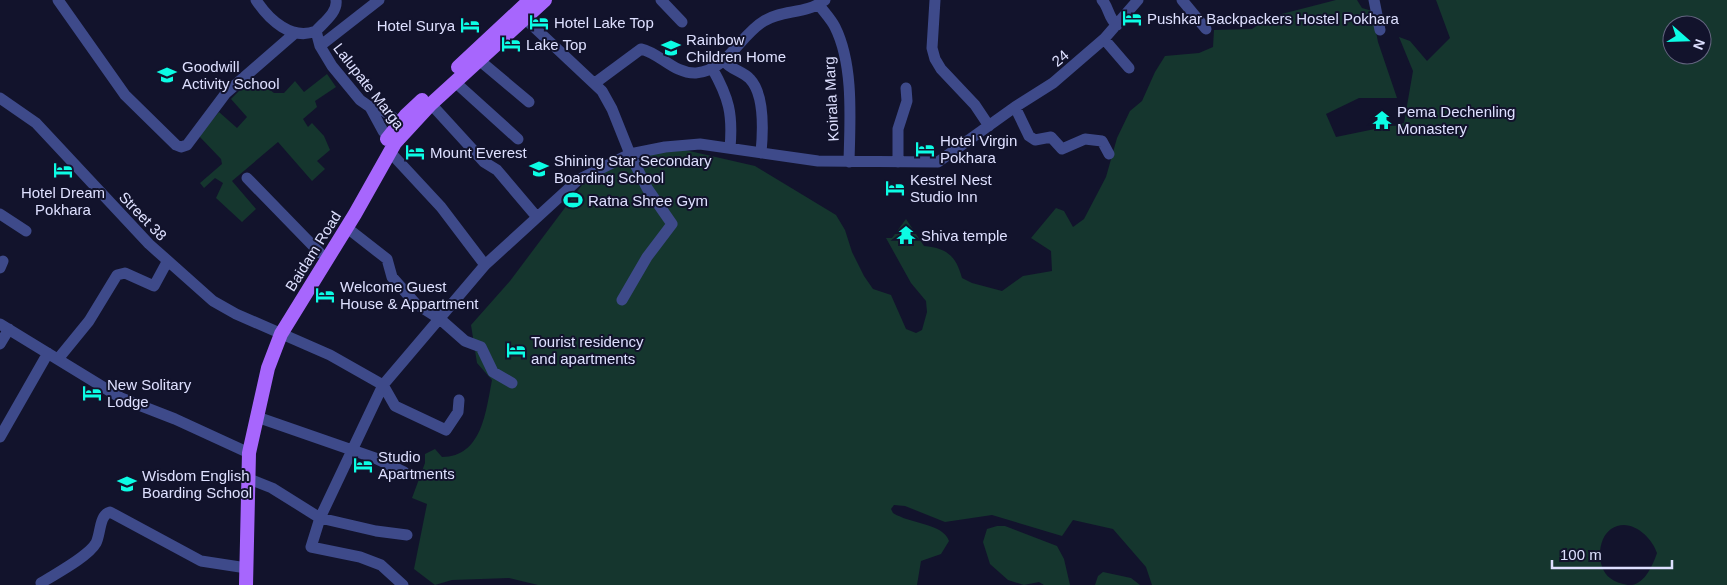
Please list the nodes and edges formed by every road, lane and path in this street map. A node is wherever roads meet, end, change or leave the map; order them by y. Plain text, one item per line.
1 (58, 0) edge
2 (256, 0) edge
3 (336, 0) edge
4 (379, 0) edge
5 (530, 0) edge
6 (545, 0) edge
7 (661, 0) edge
8 (935, 0) edge
9 (1102, 0) edge
10 (1138, 0) edge
11 (1182, 0) edge
12 (1374, 0) edge
13 (822, 2) edge
14 (521, 15) junction
15 (682, 22) dead end
16 (1117, 25) junction
17 (1206, 29) dead end
18 (316, 30) junction
19 (1380, 30) dead end
20 (296, 33) junction
21 (1104, 38) junction
22 (320, 46) junction
23 (479, 60) junction
24 (724, 61) junction
25 (712, 68) junction
26 (1129, 68) dead end
27 (455, 82) junction
28 (595, 83) junction
29 (906, 88) dead end
30 (0, 98) edge
31 (529, 102) dead end
32 (431, 104) junction
33 (370, 107) junction
34 (1015, 107) junction
35 (404, 125) junction
36 (989, 126) junction
37 (518, 139) dead end
38 (391, 144) junction
39 (730, 148) junction
40 (761, 153) junction
41 (630, 154) junction
42 (1109, 154) dead end
43 (849, 162) junction
44 (898, 162) junction
45 (247, 178) dead end
46 (0, 214) edge
47 (536, 216) junction
48 (346, 228) junction
49 (26, 231) dead end
50 (320, 253) junction
51 (167, 262) junction
52 (485, 265) junction
53 (622, 300) dead end
54 (440, 319) junction
55 (4, 326) edge
56 (278, 332) junction
57 (0, 344) edge
58 (53, 356) junction
59 (512, 383) dead end
60 (383, 385) junction
61 (459, 400) dead end
62 (256, 417) junction
63 (0, 437) edge
64 (353, 450) junction
65 (246, 452) junction
66 (404, 472) dead end
67 (247, 478) junction
68 (320, 518) junction
69 (407, 535) dead end
70 (240, 567) junction
71 (40, 580) edge
72 (239, 585) edge
73 (246, 585) edge
74 (403, 585) edge

1 - 20 street
2 - 20 street
3 - 18 street
4 - 22 street
5 - 14 main road, Baidam Road
6 - 14 main road, Baidam Road
7 - 15 street
8 - 36 street
9 - 16 street
10 - 16 street, 24 / 24
11 - 17 street
12 - 19 street
13 - 24 street, Koirala Marg
13 - 43 street, Koirala Marg
14 - 23 main road, Baidam Road
14 - 28 street
14 - 35 main road, Baidam Road
16 - 21 street, 24 / 24
18 - 20 street
18 - 22 street
21 - 26 street
21 - 34 street, 24 / 24
22 - 33 street, Lalupate Marga
23 - 27 main road, Baidam Road
23 - 31 street
24 - 25 street, Koirala Marg
24 - 40 street
25 - 28 street, Koirala Marg
25 - 39 street
27 - 32 main road, Baidam Road
27 - 37 street
28 - 41 street
29 - 44 street
30 - 51 street, Street 38
32 - 35 main road, Baidam Road
32 - 47 street
33 - 35 street
33 - 38 street, Lalupate Marga
34 - 36 street, 24 / 24
34 - 42 street
35 - 38 main road, Baidam Road
36 - 44 street, 24
38 - 48 main road, Baidam Road
38 - 50 main road, Baidam Road
38 - 52 street, Lalupate Marga
39 - 40 street, 24
39 - 41 street, 24
40 - 43 street, 24
41 - 47 street, 24
41 - 53 street
43 - 44 street, 24
45 - 50 street
46 - 49 street
47 - 52 street, 24
48 - 54 street
48 - 56 main road, Baidam Road
50 - 56 main road, Baidam Road
51 - 56 street, Street 38
51 - 58 street
52 - 54 street, 24
54 - 59 street
54 - 60 street, 24
55 - 57 street
55 - 58 street
56 - 60 street, Street 38
56 - 62 main road, Baidam Road
56 - 65 main road, Baidam Road
58 - 63 street
58 - 65 street
60 - 61 street
60 - 64 street, 24
62 - 64 street
62 - 65 main road, Baidam Road
64 - 66 street
64 - 68 street, 24
65 - 67 main road, Baidam Road
65 - 70 main road, Baidam Road
67 - 68 street
67 - 73 main road, Baidam Road
68 - 69 street
68 - 74 street, 24
70 - 71 street
70 - 72 main road, Baidam Road

